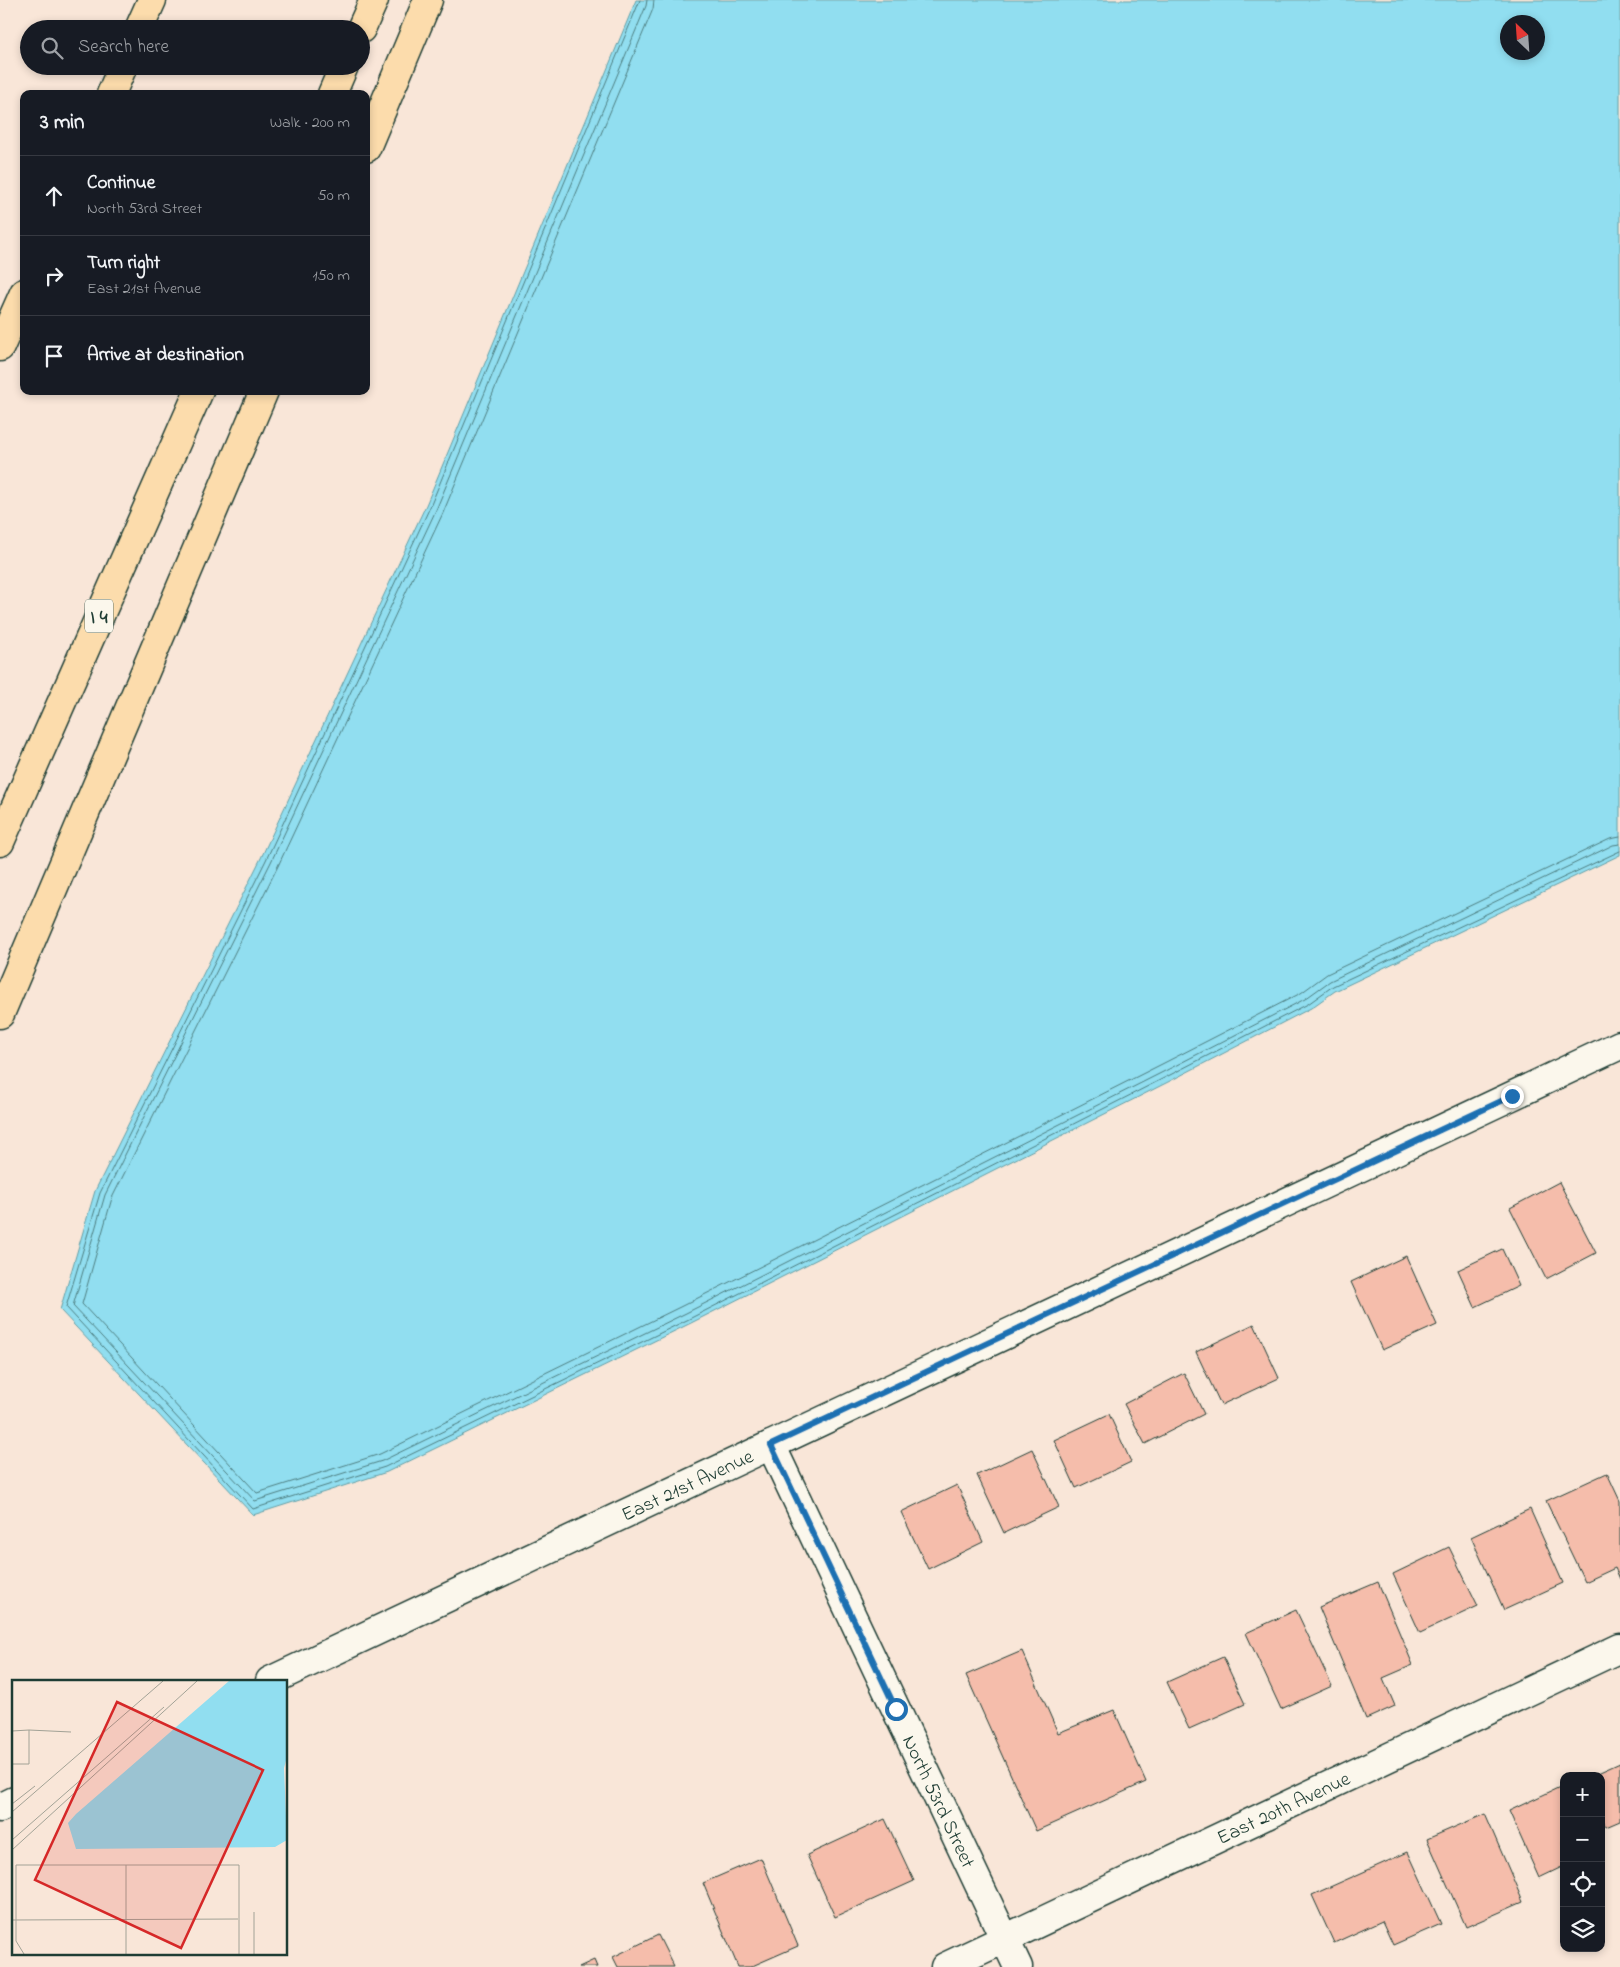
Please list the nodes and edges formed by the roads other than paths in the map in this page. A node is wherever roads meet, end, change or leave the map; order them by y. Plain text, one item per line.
1 (152, 0) edge
2 (374, 0) edge
3 (428, 0) edge
4 (143, 20) edge
5 (365, 20) edge
6 (119, 75) edge
7 (340, 75) edge
8 (113, 90) edge
9 (334, 90) edge
10 (370, 138) edge
11 (20, 302) edge
12 (0, 348) edge
13 (198, 395) edge
14 (262, 395) edge
15 (0, 842) edge
16 (0, 1014) edge
17 (1620, 1046) edge
18 (771, 1445) junction
19 (1620, 1648) edge
20 (272, 1680) edge
21 (12, 1803) edge
22 (0, 1808) edge
23 (1005, 1939) junction
24 (946, 1967) edge
25 (1018, 1967) edge

1 - 4 highway
2 - 5 highway
3 - 10 highway
6 - 8 highway
7 - 9 highway
11 - 12 highway
13 - 15 highway, I 4
14 - 16 highway
17 - 18 street, East 21st Avenue
18 - 20 street, East 21st Avenue
18 - 23 street, North 53rd Street
19 - 23 street, East 20th Avenue
21 - 22 street
23 - 24 street, East 20th Avenue
23 - 25 street, North 53rd Street

